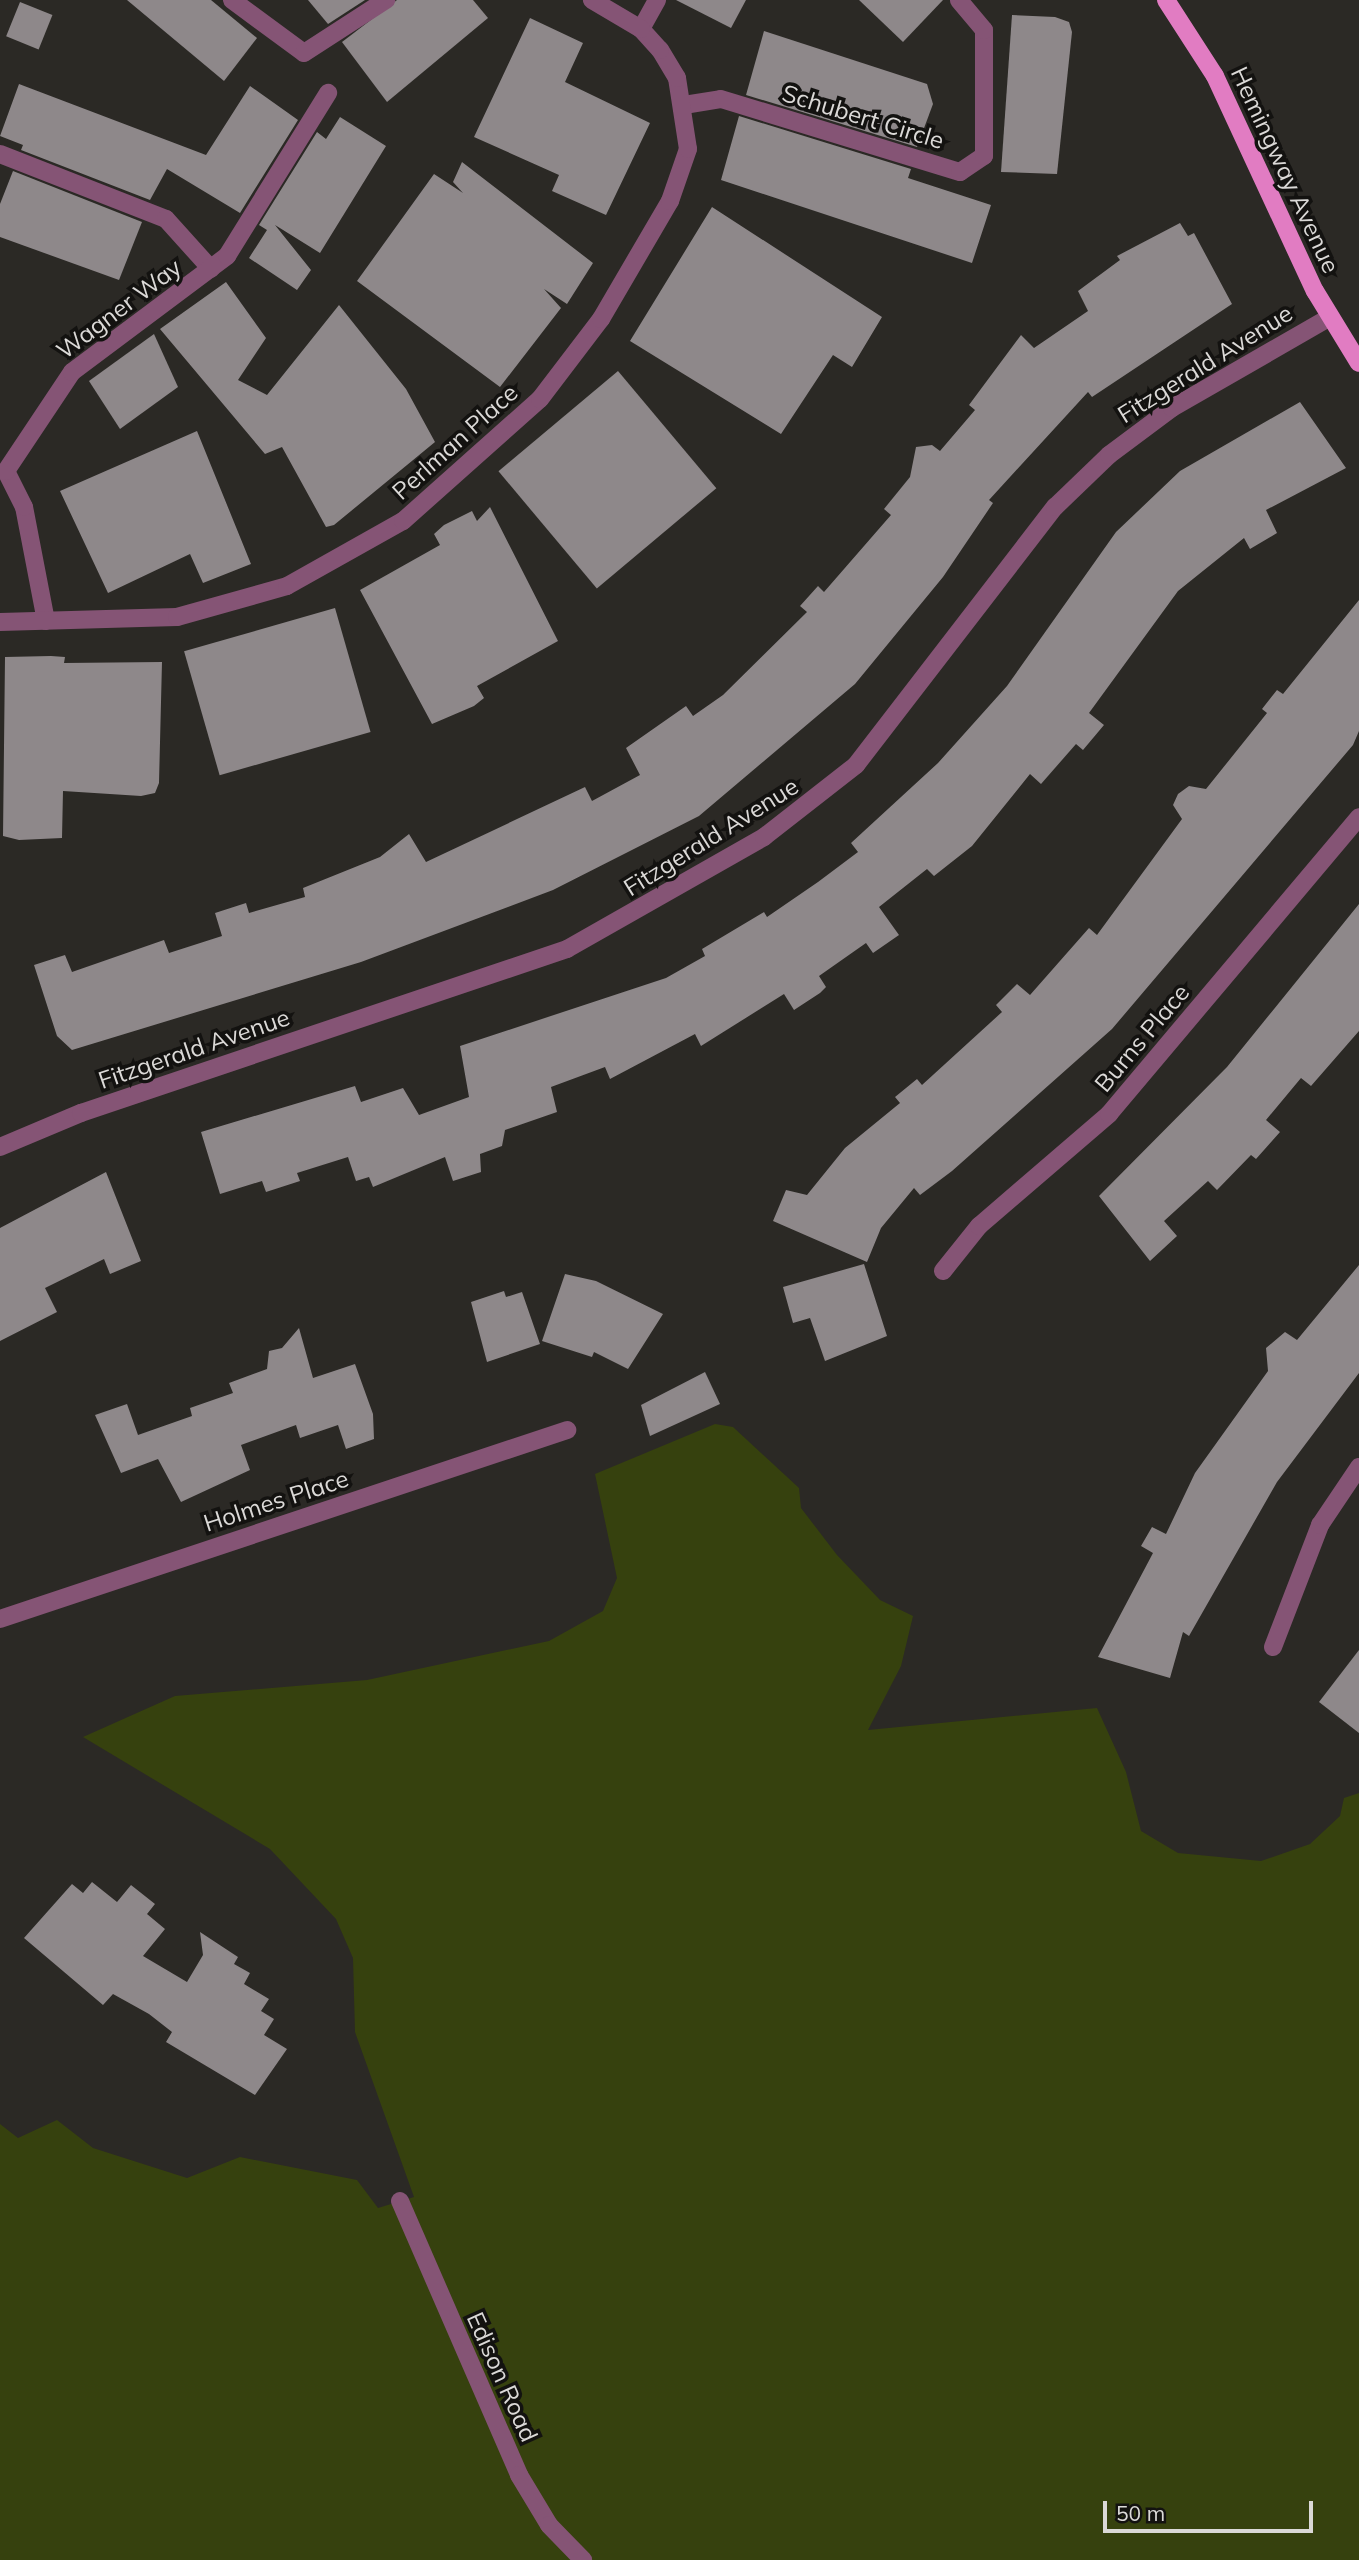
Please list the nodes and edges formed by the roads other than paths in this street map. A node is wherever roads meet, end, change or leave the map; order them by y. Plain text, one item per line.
1 (232, 0) edge
2 (386, 0) edge
3 (593, 0) edge
4 (657, 0) edge
5 (959, 0) edge
6 (1166, 0) edge
7 (641, 30) junction
8 (328, 93) dead end
9 (684, 105) junction
10 (0, 154) edge
11 (211, 269) junction
12 (1330, 317) junction
13 (1359, 363) edge
14 (3, 468) edge
15 (46, 621) junction
16 (0, 622) edge
17 (1359, 817) edge
18 (0, 1147) edge
19 (943, 1271) dead end
20 (567, 1430) dead end
21 (1359, 1467) edge
22 (0, 1619) edge
23 (1273, 1647) dead end
24 (400, 2201) dead end
25 (583, 2560) edge

1 - 2 street
3 - 7 street, Perlman Place
4 - 7 street
5 - 9 street, Schubert Circle
6 - 12 main road, Hemingway Avenue
7 - 9 street, Perlman Place
8 - 11 street, Wagner Way
9 - 15 street, Perlman Place
10 - 11 street
11 - 14 street, Wagner Way
12 - 13 main road, Hemingway Avenue
12 - 18 street, Fitzgerald Avenue
14 - 15 street, Wagner Way
15 - 16 street, Perlman Place
17 - 19 street, Burns Place
20 - 22 street, Holmes Place
21 - 23 street
24 - 25 street, Edison Road

